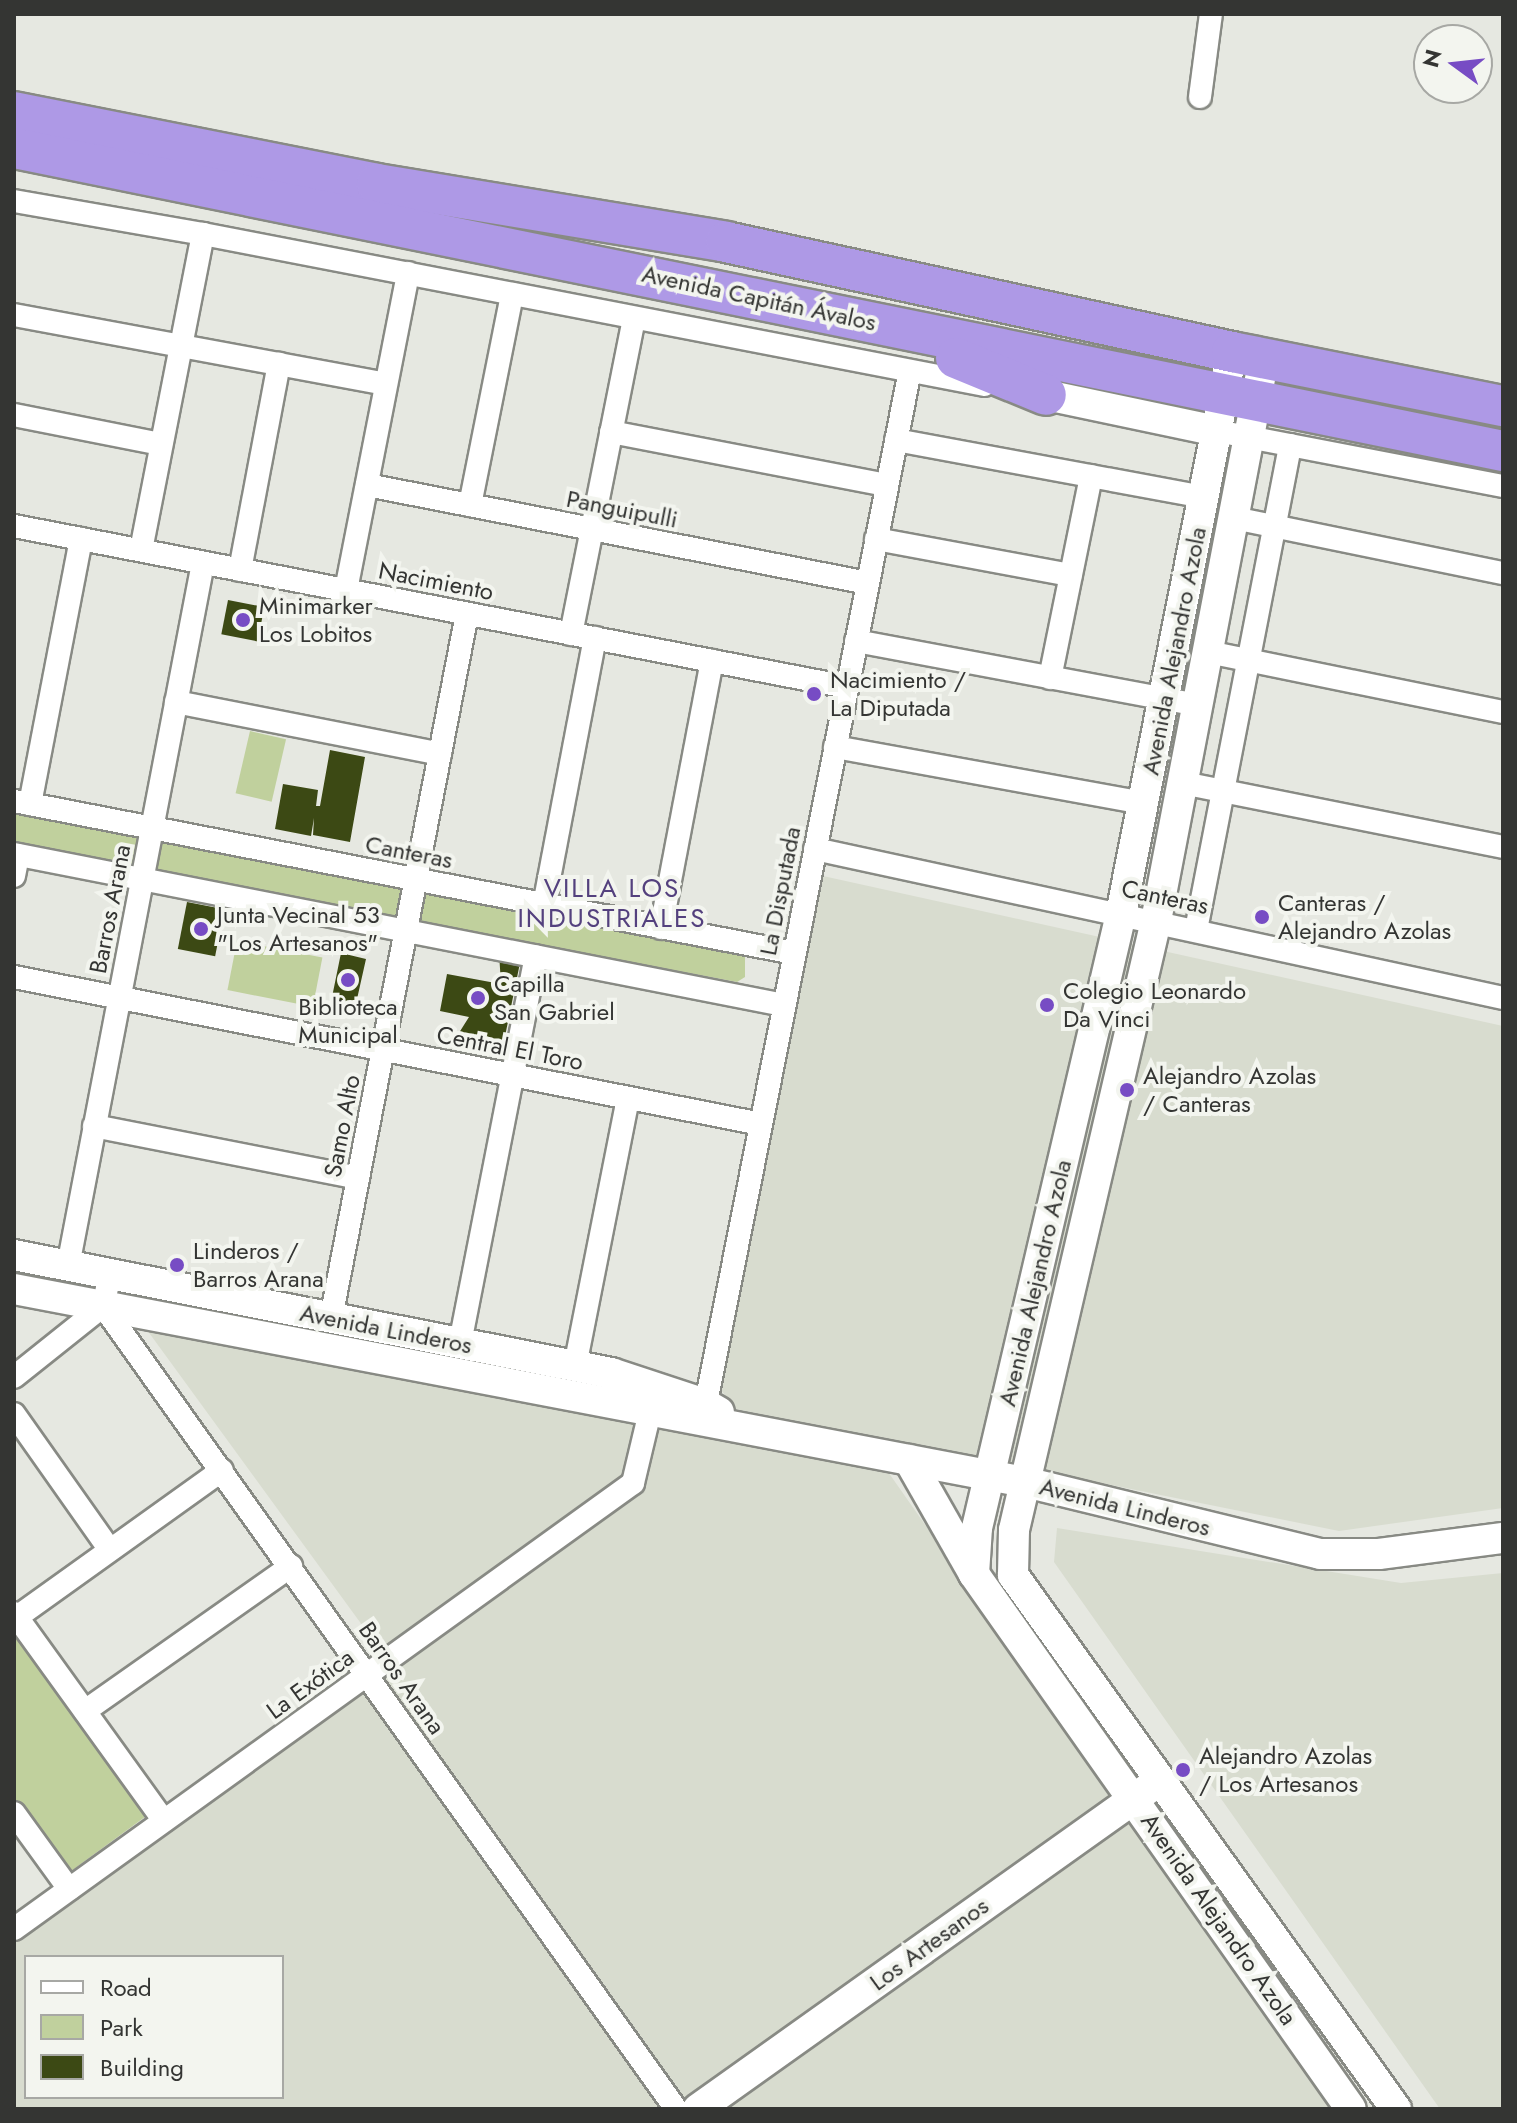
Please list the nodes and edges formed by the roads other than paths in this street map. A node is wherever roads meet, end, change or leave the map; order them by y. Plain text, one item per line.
1 (1211, 14) edge
2 (1200, 97) dead end
3 (14, 112) edge
4 (14, 148) edge
5 (14, 201) edge
6 (203, 234) junction
7 (408, 273) junction
8 (512, 294) junction
9 (14, 315) edge
10 (634, 318) junction
11 (863, 320) junction
12 (180, 346) junction
13 (1248, 355) junction
14 (279, 364) junction
15 (910, 371) junction
16 (386, 384) junction
17 (1046, 395) junction
18 (1503, 406) edge
19 (14, 415) edge
20 (1236, 416) junction
21 (611, 432) junction
22 (896, 440) junction
23 (161, 444) junction
24 (1290, 445) junction
25 (1503, 451) edge
26 (1091, 476) junction
27 (367, 485) junction
28 (887, 485) junction
29 (1503, 486) edge
30 (1204, 497) junction
31 (470, 505) junction
32 (1234, 518) junction
33 (14, 526) edge
34 (1275, 527) junction
35 (592, 529) junction
36 (81, 539) junction
37 (876, 539) junction
38 (141, 550) junction
39 (203, 563) junction
40 (240, 570) junction
41 (1503, 573) edge
42 (1071, 575) junction
43 (868, 583) junction
44 (346, 590) junction
45 (467, 614) junction
46 (571, 634) junction
47 (595, 638) junction
48 (856, 641) junction
49 (1208, 652) junction
50 (712, 661) junction
51 (1249, 661) junction
52 (1050, 678) junction
53 (847, 687) junction
54 (1164, 699) junction
55 (176, 702) junction
56 (1198, 705) junction
57 (1503, 712) edge
58 (835, 747) junction
59 (440, 754) junction
60 (1183, 783) junction
61 (1223, 791) junction
62 (22, 803) edge
63 (1143, 803) junction
64 (152, 828) junction
65 (1503, 847) edge
66 (815, 849) junction
67 (15, 862) edge
68 (142, 879) junction
69 (416, 879) junction
70 (544, 905) junction
71 (1121, 914) junction
72 (1156, 921) junction
73 (661, 928) junction
74 (1196, 930) junction
75 (406, 931) junction
76 (794, 953) junction
77 (536, 956) junction
78 (14, 977) edge
79 (119, 998) junction
80 (1503, 998) edge
81 (784, 1005) junction
82 (383, 1050) junction
83 (512, 1075) junction
84 (628, 1098) junction
85 (761, 1124) junction
86 (94, 1126) junction
87 (358, 1178) junction
88 (14, 1255) edge
89 (68, 1266) junction
90 (110, 1274) junction
91 (14, 1289) edge
92 (103, 1306) junction
93 (331, 1318) junction
94 (460, 1343) junction
95 (575, 1366) junction
96 (14, 1377) edge
97 (653, 1399) junction
98 (704, 1412) junction
99 (14, 1414) edge
100 (909, 1460) junction
101 (222, 1470) junction
102 (990, 1476) junction
103 (1025, 1482) junction
104 (1503, 1538) edge
105 (110, 1550) junction
106 (291, 1566) junction
107 (974, 1574) junction
108 (15, 1615) edge
109 (368, 1675) junction
110 (85, 1711) junction
111 (1161, 1780) junction
112 (1135, 1798) junction
113 (14, 1813) edge
114 (164, 1821) junction
115 (69, 1889) junction
116 (14, 1929) edge
117 (676, 2109) edge
118 (698, 2109) edge
119 (1351, 2109) edge
120 (1396, 2109) edge

1 - 2 street
3 - 13 highway, Avenida Capitán Ávalos
4 - 11 highway, Avenida Capitán Ávalos
5 - 6 street, Avenida Capitán Ávalos
6 - 7 street, Avenida Capitán Ávalos
6 - 12 street
7 - 8 street, Avenida Capitán Ávalos
7 - 16 street
8 - 10 street, Avenida Capitán Ávalos
8 - 31 street
9 - 12 street
10 - 15 street, Avenida Capitán Ávalos
10 - 21 street
11 - 17 highway
11 - 20 highway, Avenida Capitán Ávalos
12 - 14 street
12 - 23 street
13 - 18 highway, Avenida Capitán Ávalos
13 - 20 main road, Avenida Alejandro Azola
14 - 16 street
14 - 40 street
15 - 17 street, Avenida Capitán Ávalos
15 - 22 street, La Disputada
16 - 27 street
17 - 20 main road, Avenida Capitán Ávalos
19 - 23 street
20 - 24 street, Avenida Capitán Ávalos
20 - 25 highway, Avenida Capitán Ávalos
20 - 30 main road, Avenida Alejandro Azola
20 - 32 main road, Avenida Alejandro Azola
21 - 28 street
21 - 35 street
22 - 26 street
22 - 28 street, La Disputada
23 - 38 street
24 - 29 street, Avenida Capitán Ávalos
24 - 34 street
26 - 30 street
26 - 42 street
27 - 31 street, Panguipulli
27 - 44 street
28 - 37 street, La Disputada
30 - 54 main road, Avenida Alejandro Azola
31 - 35 street, Panguipulli
32 - 34 street
32 - 49 main road, Avenida Alejandro Azola
33 - 36 street, Nacimiento
34 - 41 street
34 - 51 street
35 - 43 street, Panguipulli
35 - 46 street
36 - 38 street, Nacimiento
36 - 62 street
37 - 42 street
37 - 43 street, La Disputada
38 - 39 street, Nacimiento
39 - 40 street, Nacimiento
39 - 55 street, Barros Arana
40 - 44 street, Nacimiento
42 - 52 street
43 - 48 street, La Disputada
44 - 45 street, Nacimiento
45 - 46 street, Nacimiento
45 - 59 street, Samo Alto
46 - 47 street, Nacimiento
47 - 50 street, Nacimiento
47 - 70 street
48 - 52 street
48 - 53 street, La Disputada
49 - 51 street
49 - 56 main road, Avenida Alejandro Azola
50 - 53 street, Nacimiento
50 - 73 street
51 - 57 street
51 - 61 street
52 - 54 street
53 - 58 street, La Disputada
54 - 56 street
54 - 63 main road, Avenida Alejandro Azola
55 - 59 street
55 - 64 street, Barros Arana
56 - 60 main road, Avenida Alejandro Azola
58 - 63 street
58 - 66 street, La Disputada
59 - 69 street, Samo Alto
60 - 61 street
60 - 72 main road, Avenida Alejandro Azola
61 - 65 street
61 - 74 street
62 - 64 street, Canteras
63 - 71 main road, Avenida Alejandro Azola
64 - 68 street, Barros Arana
64 - 69 street, Canteras
66 - 71 street, Canteras
66 - 76 street, La Disputada
67 - 68 street
68 - 75 street
68 - 79 street, Barros Arana
69 - 70 street, Canteras
69 - 75 street, Samo Alto
70 - 73 street, Canteras
71 - 72 street, Canteras
71 - 102 main road, Avenida Alejandro Azola
72 - 74 street, Canteras
72 - 103 main road, Avenida Alejandro Azola
73 - 76 street, Canteras
74 - 80 street, Canteras
75 - 77 street
75 - 82 street, Samo Alto
76 - 81 street, La Disputada
77 - 81 street
77 - 83 street
78 - 79 street, Central El Toro
79 - 82 street, Central El Toro
79 - 86 street, Barros Arana
81 - 85 street, La Disputada
82 - 83 street, Central El Toro
82 - 87 street, Samo Alto
83 - 84 street, Central El Toro
83 - 94 street
84 - 85 street, Central El Toro
84 - 95 street
85 - 98 street, La Disputada
86 - 87 street
86 - 89 street, Barros Arana
87 - 93 street, Samo Alto
88 - 89 main road, Avenida Linderos
89 - 90 main road, Avenida Linderos
90 - 92 street
90 - 93 main road, Avenida Linderos
91 - 92 main road, Avenida Linderos
92 - 96 street
92 - 97 main road, Avenida Linderos
92 - 101 street, Barros Arana
93 - 94 main road, Avenida Linderos
94 - 95 main road, Avenida Linderos
95 - 97 main road, Avenida Linderos
97 - 98 main road, Avenida Linderos
97 - 109 street, La Exótica
98 - 100 main road, Avenida Linderos
99 - 105 street
100 - 102 main road, Avenida Linderos
100 - 107 main road
101 - 105 street
101 - 106 street, Barros Arana
102 - 103 main road, Avenida Linderos
102 - 107 main road, Avenida Alejandro Azola
103 - 104 main road, Avenida Linderos
103 - 111 main road, Avenida Alejandro Azola
105 - 108 street
106 - 109 street, Barros Arana
106 - 110 street
107 - 112 main road, Avenida Alejandro Azola
108 - 110 street
109 - 114 street, La Exótica
109 - 117 street, Barros Arana
110 - 114 street
111 - 112 main road, Los Artesanos
111 - 120 main road, Avenida Alejandro Azola
112 - 118 main road, Los Artesanos
112 - 119 main road, Avenida Alejandro Azola
113 - 115 street
114 - 115 street, La Exótica
115 - 116 street, La Exótica

